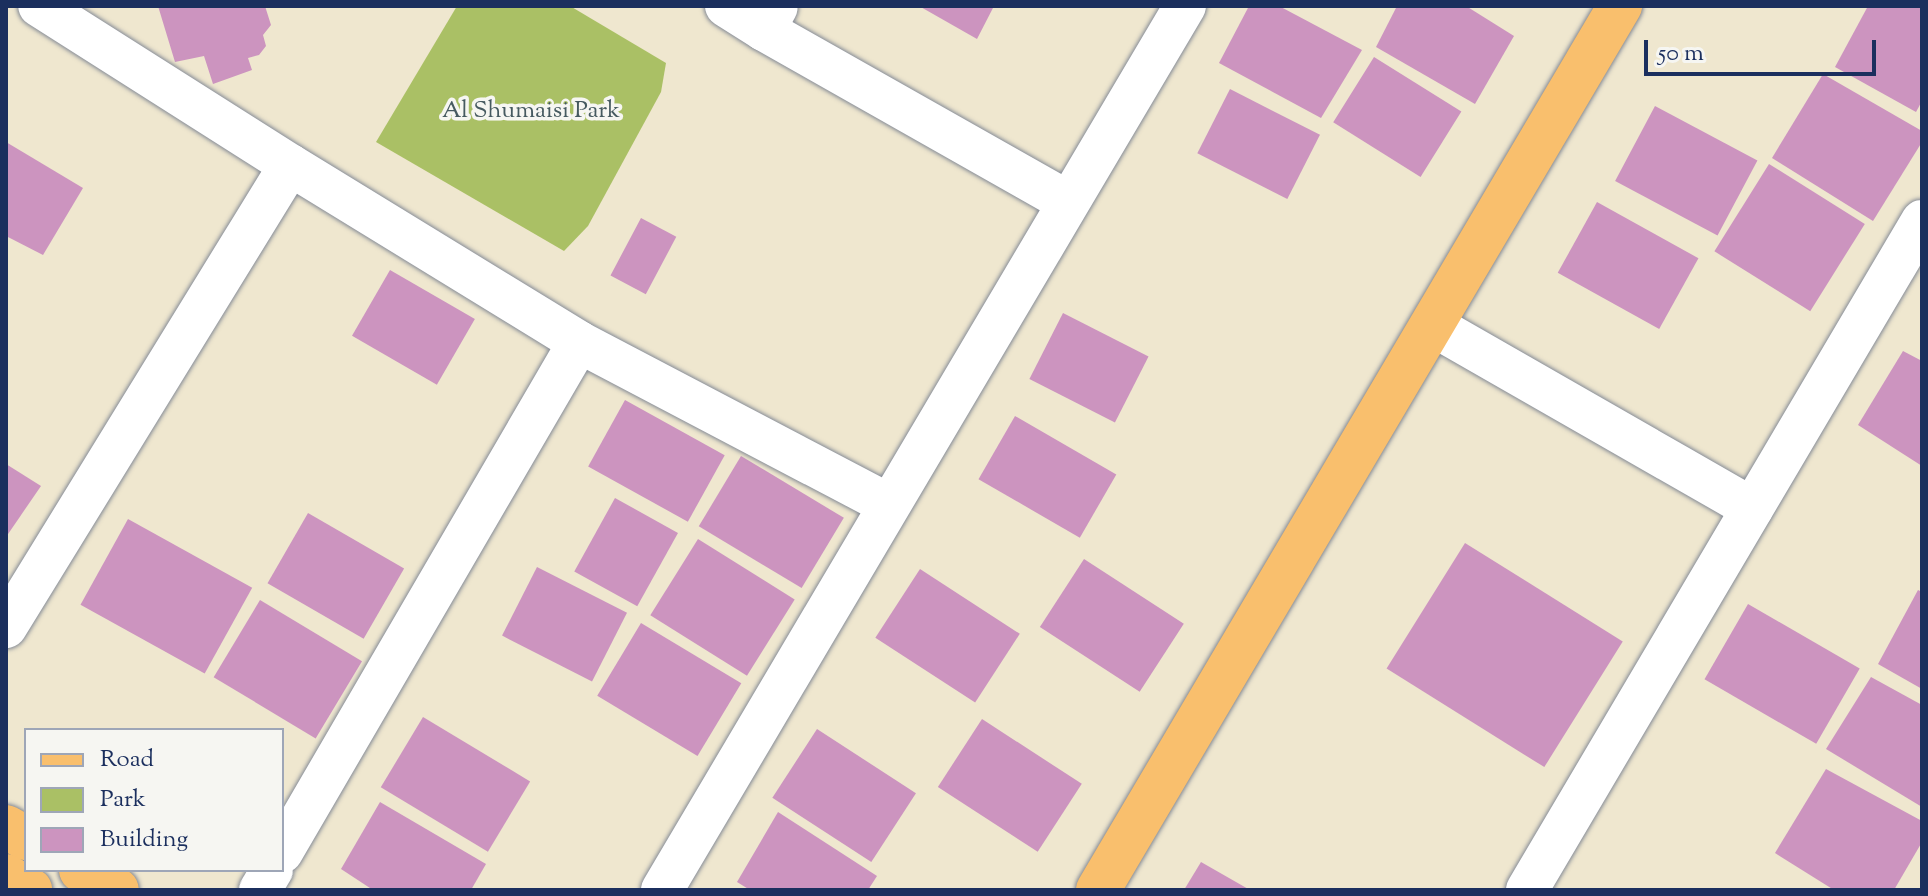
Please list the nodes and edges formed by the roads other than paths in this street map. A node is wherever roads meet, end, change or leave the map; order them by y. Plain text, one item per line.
1 (39, 6) edge
2 (726, 6) edge
3 (1185, 6) edge
4 (1620, 6) edge
5 (771, 18) edge
6 (290, 165) junction
7 (1068, 202) junction
8 (1922, 221) edge
9 (1432, 325) junction
10 (579, 342) junction
11 (889, 505) junction
12 (1752, 508) junction
13 (6, 627) edge
14 (6, 827) edge
15 (24, 837) edge
16 (284, 849) edge
17 (85, 872) edge
18 (271, 872) edge
19 (6, 876) edge
20 (30, 890) edge
21 (117, 890) edge
22 (260, 890) edge
23 (662, 890) edge
24 (1098, 890) edge
25 (1527, 890) edge

1 - 6 street
2 - 5 street
3 - 7 street
4 - 9 main road
5 - 7 street
6 - 10 street
6 - 13 street
7 - 11 street
8 - 12 street
9 - 12 street
9 - 24 main road
10 - 11 street
10 - 16 street
11 - 23 street
12 - 25 street
14 - 15 main road
17 - 21 main road
18 - 22 street
19 - 20 main road

